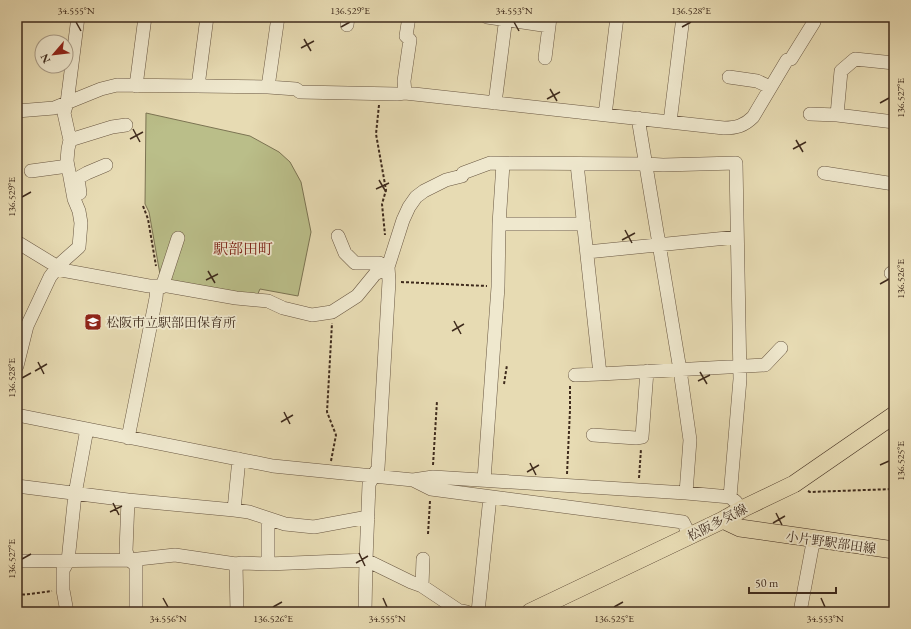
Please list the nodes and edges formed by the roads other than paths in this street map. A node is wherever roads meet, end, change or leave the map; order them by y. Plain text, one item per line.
1 (78, 17) edge
2 (145, 17) edge
3 (207, 17) edge
4 (278, 17) edge
5 (409, 17) edge
6 (487, 17) edge
7 (617, 17) edge
8 (683, 17) edge
9 (815, 17) edge
10 (506, 18) edge
11 (549, 22) edge
12 (545, 58) dead end
13 (894, 63) edge
14 (729, 77) dead end
15 (136, 86) junction
16 (198, 86) junction
17 (268, 87) junction
18 (770, 87) junction
19 (401, 94) junction
20 (67, 103) junction
21 (495, 103) junction
22 (17, 111) edge
23 (810, 114) dead end
24 (605, 115) junction
25 (837, 115) junction
26 (638, 118) junction
27 (670, 122) junction
28 (894, 122) edge
29 (126, 125) dead end
30 (70, 140) junction
31 (503, 164) junction
32 (577, 164) junction
33 (646, 164) junction
34 (106, 165) dead end
35 (68, 166) junction
36 (31, 171) dead end
37 (824, 174) dead end
38 (894, 184) edge
39 (80, 211) junction
40 (499, 224) junction
41 (584, 224) junction
42 (338, 236) dead end
43 (178, 238) dead end
44 (737, 238) junction
45 (17, 242) edge
46 (659, 245) junction
47 (587, 252) junction
48 (388, 267) junction
49 (56, 269) junction
50 (160, 287) junction
51 (781, 348) dead end
52 (17, 366) edge
53 (740, 366) junction
54 (680, 370) junction
55 (647, 371) junction
56 (600, 374) junction
57 (573, 378) road end
58 (17, 415) edge
59 (894, 415) edge
60 (87, 429) junction
61 (593, 435) dead end
62 (128, 438) junction
63 (239, 459) junction
64 (374, 476) junction
65 (412, 480) junction
66 (484, 480) junction
67 (509, 482) junction
68 (18, 487) edge
69 (686, 493) junction
70 (75, 494) junction
71 (490, 497) junction
72 (730, 497) junction
73 (506, 499) junction
74 (128, 500) junction
75 (744, 508) junction
76 (234, 510) junction
77 (368, 517) junction
78 (268, 519) junction
79 (723, 520) junction
80 (690, 536) junction
81 (815, 540) junction
82 (894, 550) edge
83 (423, 559) dead end
84 (129, 560) junction
85 (366, 560) junction
86 (17, 561) edge
87 (68, 561) junction
88 (236, 564) junction
89 (268, 564) junction
90 (422, 586) junction
91 (67, 612) edge
92 (136, 612) edge
93 (237, 612) edge
94 (365, 612) edge
95 (467, 612) edge
96 (478, 612) edge
97 (530, 612) edge
98 (800, 612) edge

1 - 20 street
2 - 15 street
3 - 16 street
4 - 17 street
5 - 19 street
6 - 10 street
7 - 24 street
8 - 27 street
9 - 18 street
10 - 11 street
10 - 21 street
11 - 12 street
13 - 25 street
14 - 18 street
15 - 16 street
15 - 20 street
16 - 17 street
17 - 19 street
18 - 27 street
19 - 21 street
20 - 22 street
20 - 30 street
21 - 24 street
23 - 25 street
24 - 26 street
25 - 28 street
26 - 27 street
26 - 33 street
29 - 30 street
30 - 35 street
31 - 32 street
31 - 40 street
31 - 48 street
32 - 33 street
32 - 41 street
33 - 44 street
33 - 46 street
34 - 39 street
35 - 36 street
35 - 39 street
37 - 38 street
39 - 49 street
40 - 41 street
40 - 66 street
41 - 47 street
42 - 48 street
43 - 50 street
44 - 46 street
44 - 53 street
45 - 49 street
46 - 47 street
46 - 54 street
47 - 56 street
48 - 50 street
48 - 64 street
49 - 50 street
49 - 52 street
50 - 62 street
51 - 53 street
53 - 54 street
53 - 72 street
54 - 55 street
54 - 69 street
55 - 56 street
55 - 61 street
56 - 57 street
58 - 60 street
59 - 75 main road, 松阪多気線
60 - 62 street
60 - 70 street
62 - 63 street
63 - 64 street
63 - 76 street
64 - 65 street
64 - 77 street
65 - 66 street
65 - 71 street
66 - 67 street
67 - 69 street
67 - 73 street
68 - 70 street
69 - 72 street
70 - 74 street
70 - 87 street
71 - 73 street
71 - 96 street
72 - 75 street
73 - 80 street
74 - 76 street
74 - 84 street
75 - 79 main road, 松阪多気線
76 - 78 street
77 - 78 street
77 - 85 street
78 - 89 street
79 - 80 main road, 松阪多気線
79 - 81 main road, 小片野駅部田線
80 - 97 main road, 松阪多気線
81 - 82 main road, 小片野駅部田線
81 - 98 street
83 - 90 street
84 - 87 street
84 - 88 street
84 - 92 street
85 - 89 street
85 - 90 street
85 - 94 street
86 - 87 street
87 - 91 street
88 - 89 street
88 - 93 street
90 - 95 street

